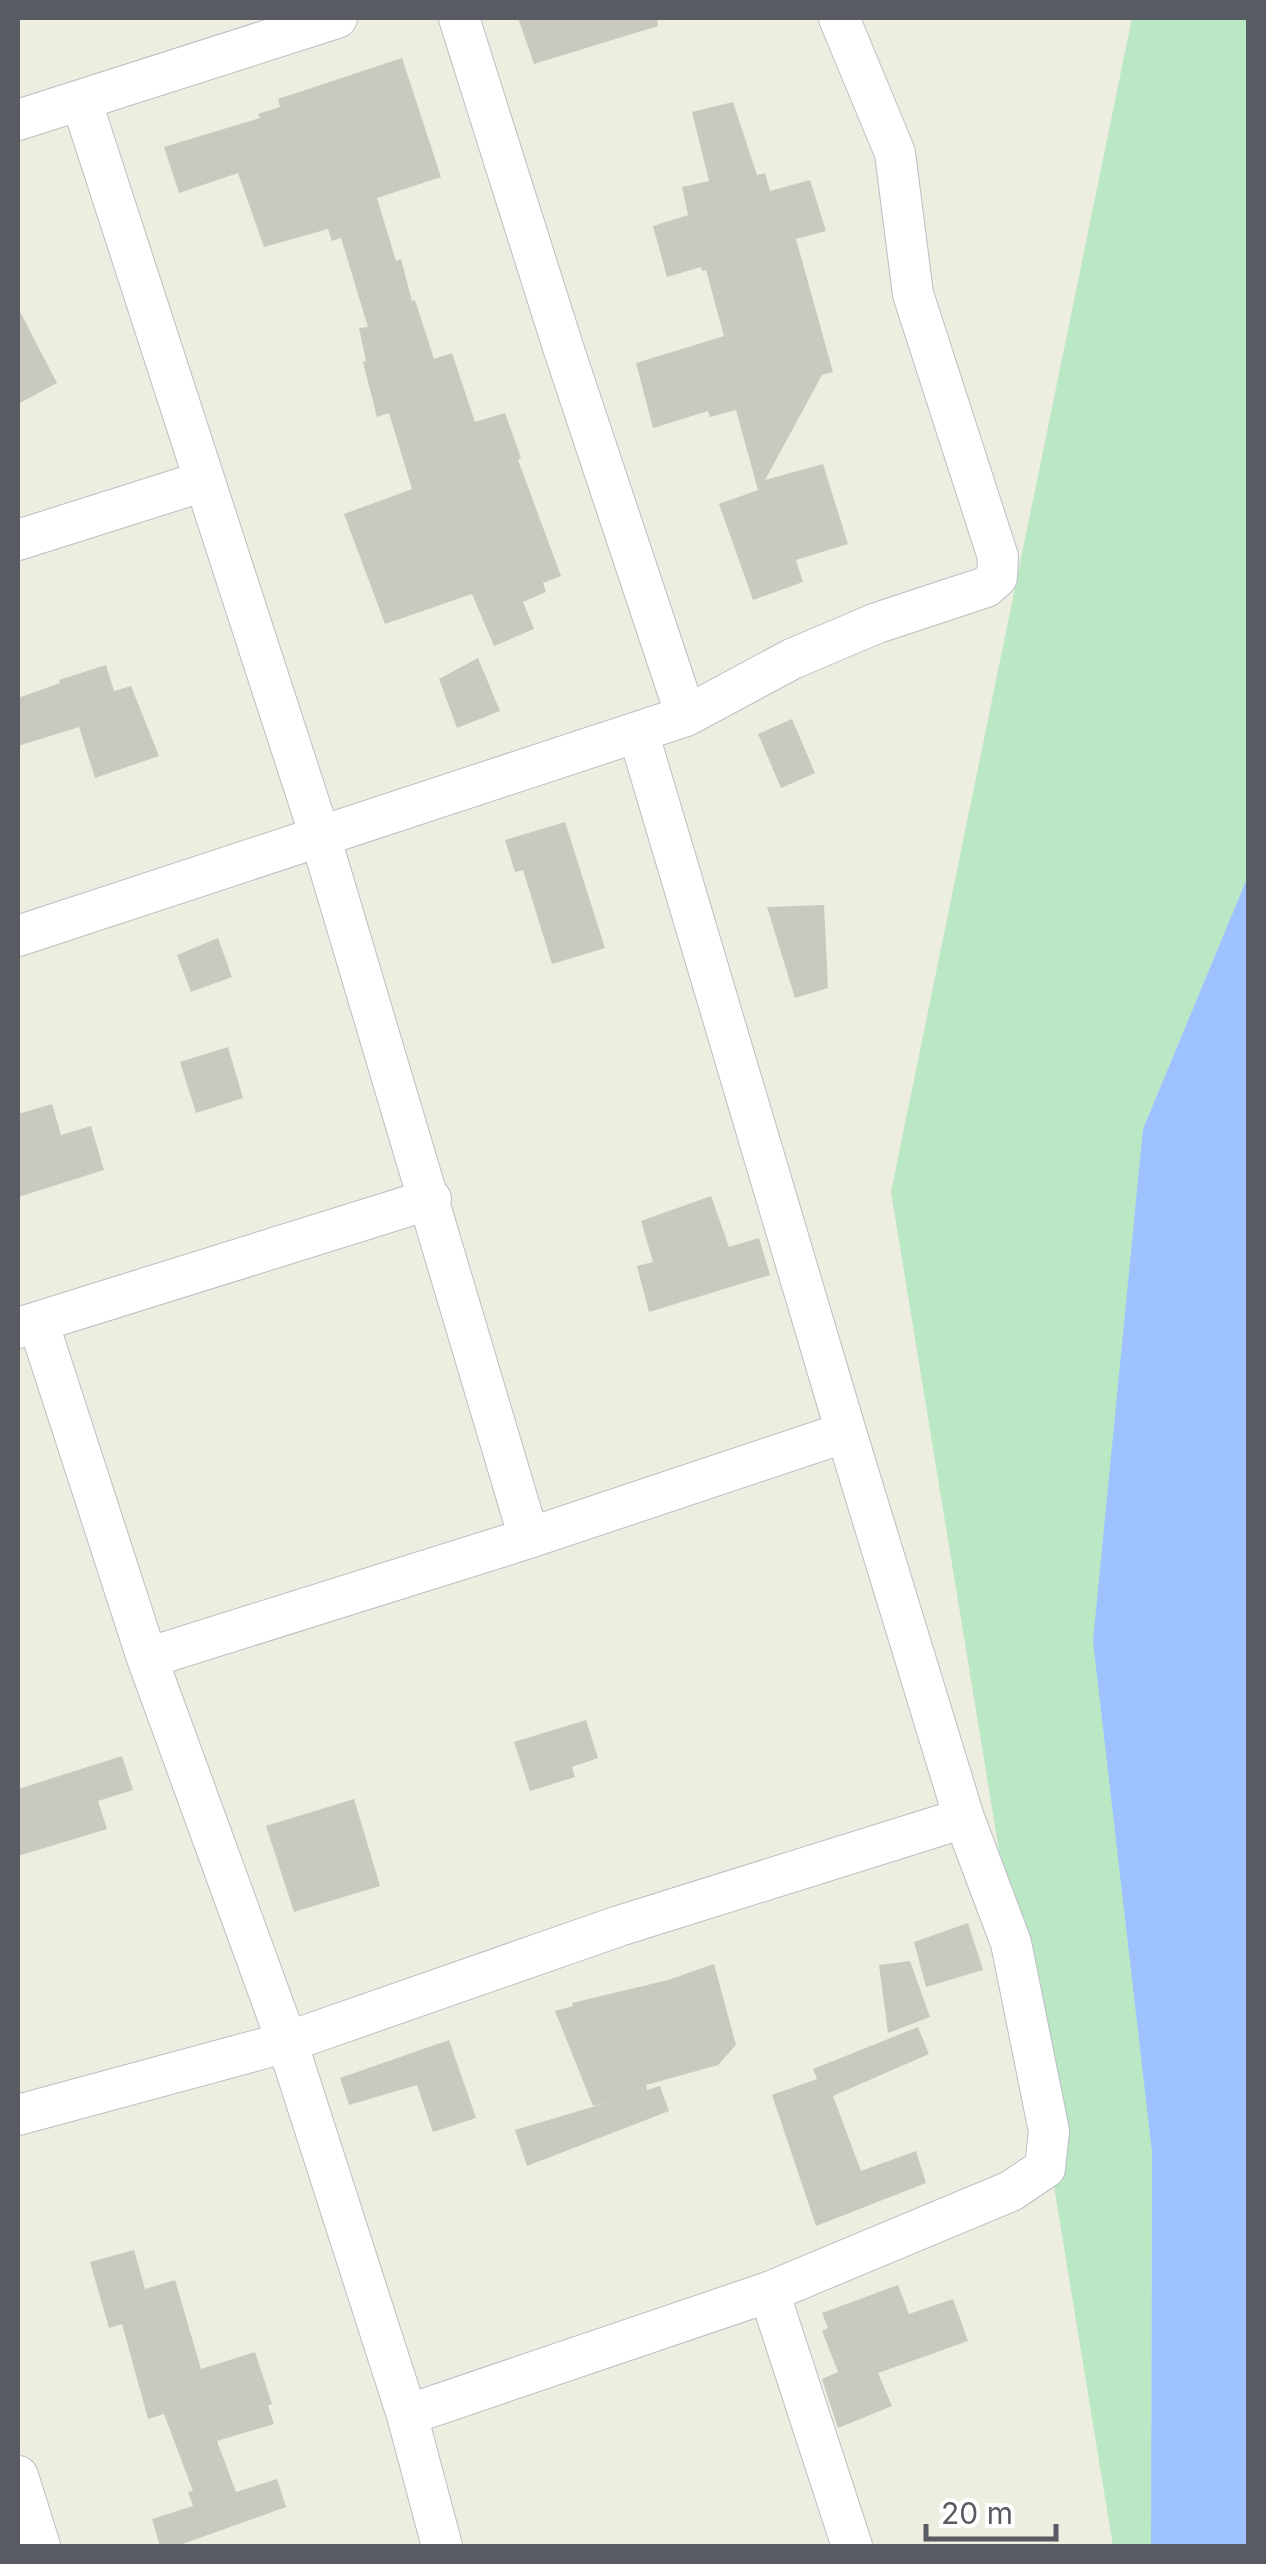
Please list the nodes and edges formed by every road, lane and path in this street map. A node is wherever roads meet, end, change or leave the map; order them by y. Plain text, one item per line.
1 (337, 18) edge
2 (459, 18) edge
3 (839, 18) edge
4 (81, 100) junction
5 (18, 120) edge
6 (204, 481) junction
7 (18, 540) edge
8 (686, 716) junction
9 (638, 732) junction
10 (320, 836) junction
11 (18, 936) edge
12 (430, 1199) junction
13 (28, 1325) edge
14 (846, 1432) junction
15 (529, 1538) junction
16 (147, 1658) junction
17 (964, 1818) junction
18 (287, 2042) junction
19 (18, 2115) edge
20 (768, 2292) junction
21 (406, 2415) junction
22 (18, 2476) edge
23 (40, 2546) edge
24 (442, 2546) edge
25 (852, 2546) edge

1 - 4 street
2 - 8 street
3 - 8 street
4 - 5 street
4 - 6 street
6 - 7 street
6 - 10 street
8 - 9 street
9 - 10 street
9 - 14 street
10 - 11 street
10 - 12 street
12 - 13 street
12 - 15 street
13 - 16 street
14 - 15 street
14 - 17 street
15 - 16 street
16 - 18 street
17 - 18 street
17 - 20 street
18 - 19 street
18 - 21 street
20 - 21 street
20 - 25 street
21 - 24 street
22 - 23 street

